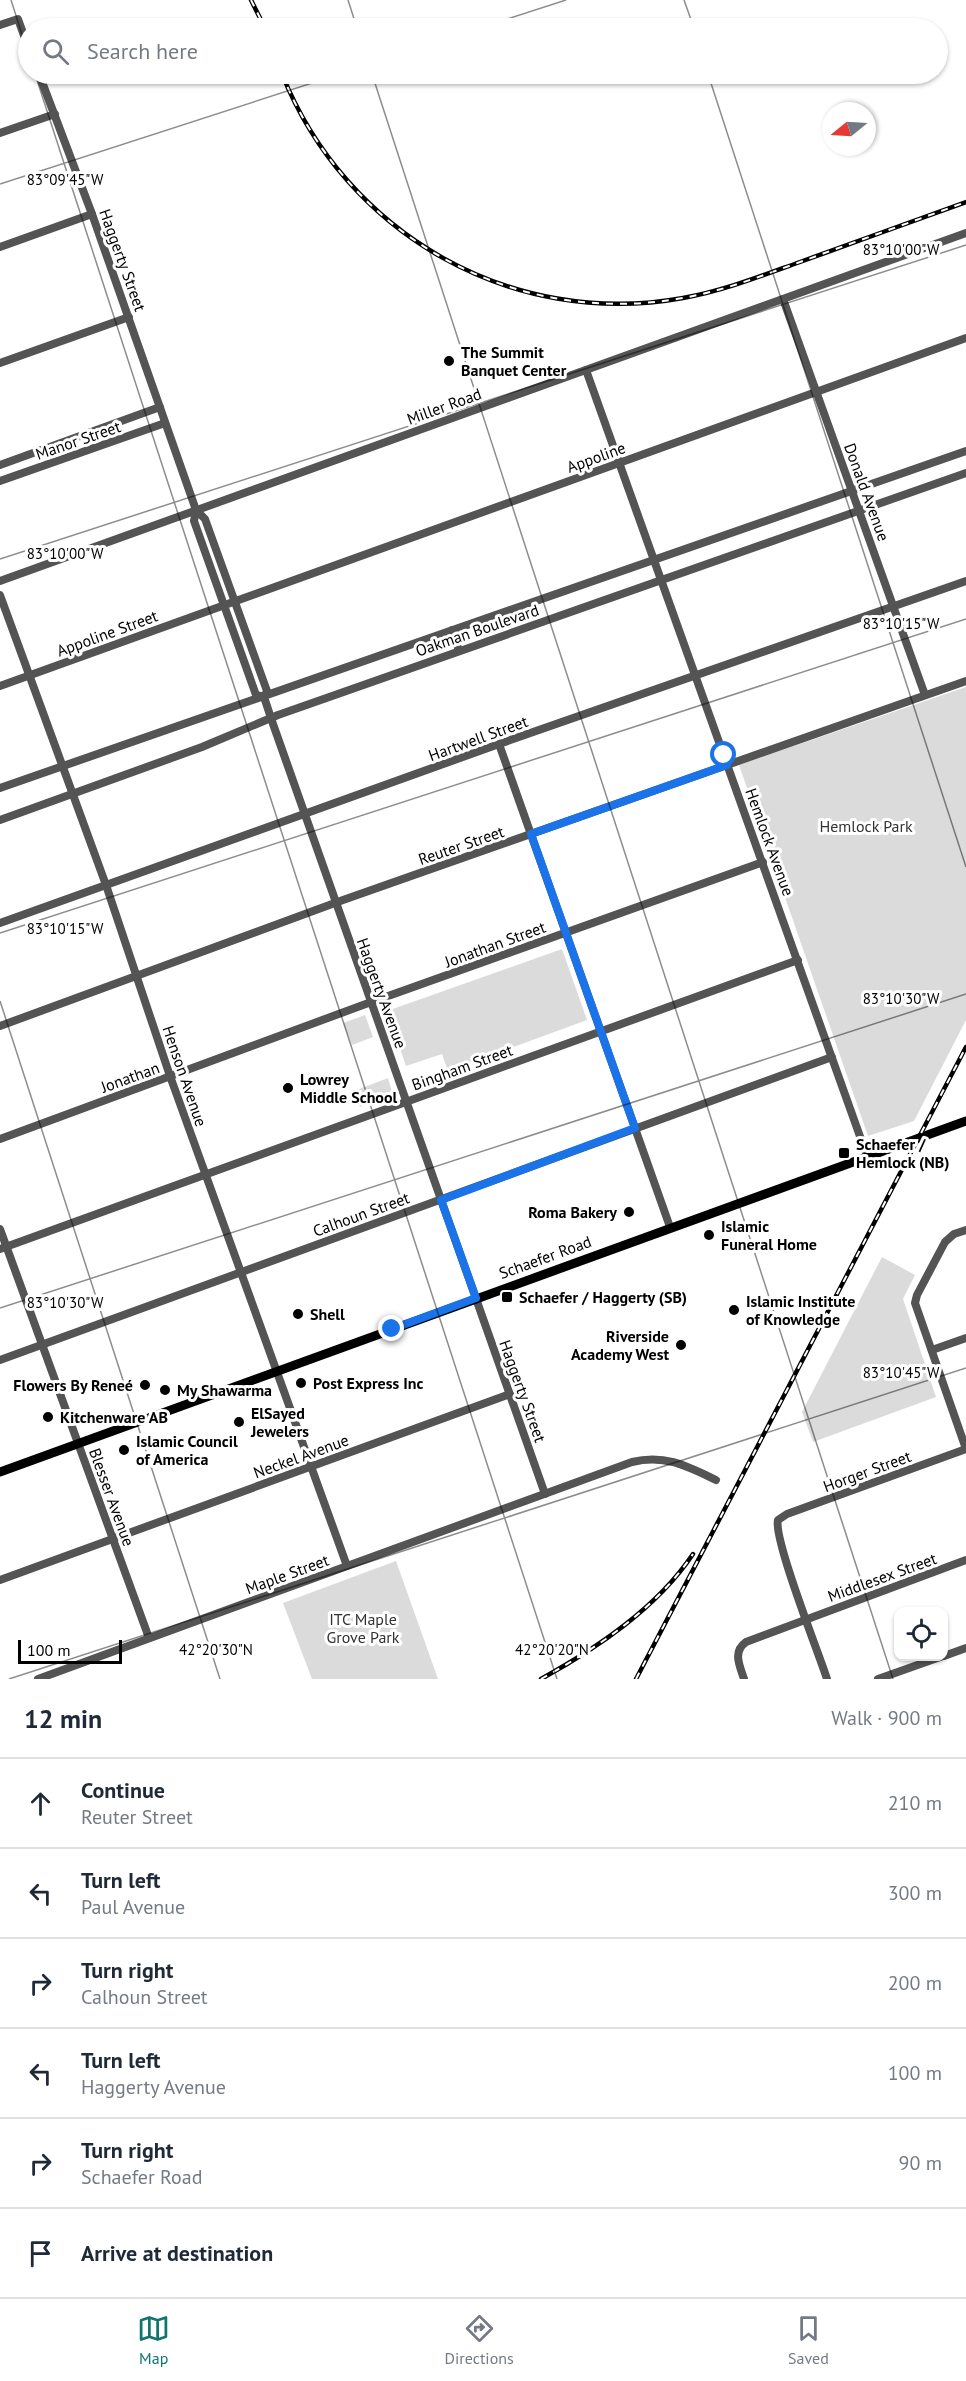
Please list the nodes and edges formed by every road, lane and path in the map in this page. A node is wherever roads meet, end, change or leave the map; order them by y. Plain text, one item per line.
1 (18, 19) edge
2 (0, 25) edge
3 (43, 84) edge
4 (55, 114) junction
5 (0, 133) edge
6 (92, 214) junction
7 (966, 233) edge
8 (0, 247) edge
9 (783, 299) junction
10 (129, 317) junction
11 (966, 338) edge
12 (0, 363) edge
13 (586, 370) junction
14 (817, 392) junction
15 (160, 407) junction
16 (165, 423) junction
17 (966, 451) edge
18 (619, 463) junction
19 (0, 465) edge
20 (966, 473) edge
21 (0, 481) edge
22 (852, 491) junction
23 (196, 510) junction
24 (859, 511) junction
25 (217, 550) junction
26 (205, 554) junction
27 (654, 560) junction
28 (661, 580) junction
29 (0, 581) edge
30 (966, 581) edge
31 (0, 595) edge
32 (235, 601) junction
33 (224, 605) junction
34 (893, 606) junction
35 (452, 630) junction
36 (251, 646) junction
37 (240, 649) junction
38 (459, 651) junction
39 (30, 675) junction
40 (695, 675) junction
41 (966, 681) edge
42 (0, 686) edge
43 (925, 695) junction
44 (264, 697) junction
45 (271, 718) junction
46 (499, 744) junction
47 (727, 765) junction
48 (63, 766) junction
49 (0, 788) edge
50 (73, 794) junction
51 (304, 814) junction
52 (0, 820) edge
53 (531, 834) junction
54 (763, 862) junction
55 (106, 885) junction
56 (336, 903) junction
57 (0, 923) edge
58 (566, 933) junction
59 (798, 960) junction
60 (138, 976) junction
61 (371, 1002) junction
62 (0, 1026) edge
63 (601, 1030) junction
64 (832, 1057) junction
65 (170, 1076) junction
66 (406, 1101) junction
67 (966, 1121) edge
68 (635, 1128) junction
69 (0, 1139) edge
70 (867, 1156) junction
71 (206, 1175) junction
72 (441, 1200) junction
73 (670, 1227) junction
74 (0, 1229) edge
75 (966, 1230) edge
76 (3, 1248) edge
77 (241, 1272) junction
78 (476, 1298) junction
79 (966, 1338) edge
80 (42, 1345) junction
81 (932, 1350) junction
82 (0, 1360) edge
83 (277, 1370) junction
84 (510, 1394) junction
85 (78, 1443) junction
86 (966, 1449) edge
87 (311, 1467) junction
88 (0, 1472) edge
89 (716, 1480) dead end
90 (545, 1494) junction
91 (113, 1539) junction
92 (966, 1560) edge
93 (347, 1566) junction
94 (0, 1580) edge
95 (807, 1619) junction
96 (148, 1638) junction
97 (966, 1648) edge
98 (948, 1654) edge
99 (929, 1661) edge
100 (38, 1679) edge
101 (744, 1679) edge
102 (827, 1679) edge
103 (878, 1679) edge

1 - 2 street
3 - 4 street, Haggerty Street
4 - 5 street
4 - 6 street, Haggerty Street
6 - 8 street
6 - 10 street, Haggerty Street
7 - 9 street, Miller Road
9 - 13 street, Miller Road
9 - 14 street, Donald Avenue
10 - 12 street
10 - 15 street, Haggerty Street
11 - 14 street, Appoline
13 - 18 street, Hemlock Avenue
13 - 23 street, Miller Road
14 - 18 street, Appoline
14 - 22 street, Donald Avenue
15 - 16 street, Haggerty Street
15 - 19 street, Manor Street
16 - 21 street, Manor Street
16 - 23 street, Haggerty Avenue
17 - 22 street, Oakman Boulevard
18 - 27 street, Hemlock Avenue
18 - 32 street, Appoline
20 - 24 street, Oakman Boulevard
22 - 24 street, Donald Avenue
22 - 27 street, Oakman Boulevard
23 - 25 street, Haggerty Avenue
23 - 26 street, Haggerty Avenue
23 - 29 street, Miller Road
24 - 28 street, Oakman Boulevard
24 - 34 street, Donald Avenue
25 - 26 street
25 - 32 street, Haggerty Avenue
26 - 33 street, Haggerty Avenue
27 - 28 street, Hemlock Avenue
27 - 35 street, Oakman Boulevard
28 - 38 street, Oakman Boulevard
28 - 40 street, Hemlock Avenue
30 - 34 street, Hartwell Street
31 - 39 street, Henson Avenue
32 - 33 street, Appoline
32 - 36 street, Haggerty Avenue
33 - 37 street, Haggerty Avenue
33 - 39 street, Appoline Street
34 - 40 street, Hartwell Street
34 - 43 street, Donald Avenue
35 - 38 street
35 - 44 street, Oakman Boulevard
36 - 37 street
36 - 44 street, Haggerty Avenue
37 - 44 street, Haggerty Avenue
38 - 45 street, Oakman Boulevard
39 - 42 street, Appoline Street
39 - 48 street, Henson Avenue
40 - 46 street, Hartwell Street
40 - 47 street, Hemlock Avenue
41 - 43 street, Reuter Street
43 - 47 street, Reuter Street
44 - 45 street, Haggerty Avenue
44 - 48 street, Oakman Boulevard
45 - 50 street, Oakman Boulevard
45 - 51 street, Haggerty Avenue
46 - 51 street, Hartwell Street
46 - 53 street
47 - 53 street, Reuter Street
47 - 54 street, Hemlock Avenue
48 - 49 street, Oakman Boulevard
48 - 50 street, Henson Avenue
50 - 52 street, Oakman Boulevard
50 - 55 street, Henson Avenue
51 - 55 street, Hartwell Street
51 - 56 street, Haggerty Avenue
53 - 56 street, Reuter Street
53 - 58 street
54 - 58 street, Jonathan Street
54 - 59 street, Hemlock Avenue
55 - 57 street, Hartwell Street
55 - 60 street, Henson Avenue
56 - 60 street, Reuter Street
56 - 61 street, Haggerty Avenue
58 - 61 street, Jonathan Street
58 - 63 street
59 - 63 street, Bingham Street
59 - 64 street, Hemlock Avenue
60 - 62 street, Reuter Street
60 - 65 street, Henson Avenue
61 - 65 street, Jonathan
61 - 66 street, Haggerty Avenue
63 - 66 street, Bingham Street
63 - 68 street
64 - 68 street, Calhoun Street
64 - 70 street, Hemlock Avenue
65 - 69 street, Jonathan
65 - 71 street, Henson Avenue
66 - 71 street, Bingham Street
66 - 72 street, Haggerty Avenue
67 - 70 main road, Schaefer Road
68 - 72 street, Calhoun Street
68 - 73 street
70 - 73 main road, Schaefer Road
71 - 76 street, Bingham Street
71 - 77 street, Henson Avenue
72 - 77 street, Calhoun Street
72 - 78 street, Haggerty Avenue
73 - 78 main road, Schaefer Road
74 - 76 street, Blesser Avenue
75 - 81 street
76 - 80 street, Blesser Avenue
77 - 80 street, Calhoun Street
77 - 83 street, Henson Avenue
78 - 83 main road, Schaefer Road
78 - 84 street, Haggerty Street
79 - 81 street
80 - 82 street, Calhoun Street
80 - 85 street, Blesser Avenue
81 - 86 street
83 - 85 main road, Schaefer Road
83 - 87 street, Henson Avenue
84 - 87 street, Neckel Avenue
84 - 90 street, Haggerty Street
85 - 88 main road, Schaefer Road
85 - 91 street, Blesser Avenue
86 - 95 street, Horger Street
87 - 91 street, Neckel Avenue
87 - 93 street, Henson Avenue
89 - 90 street, Maple Street
90 - 93 street, Maple Street
91 - 94 street, Neckel Avenue
91 - 96 street, Blesser Avenue
92 - 95 street, Middlesex Street
93 - 96 street, Maple Street
95 - 101 street, Middlesex Street
95 - 102 street
96 - 100 street, Maple Street
97 - 98 street
99 - 103 street

